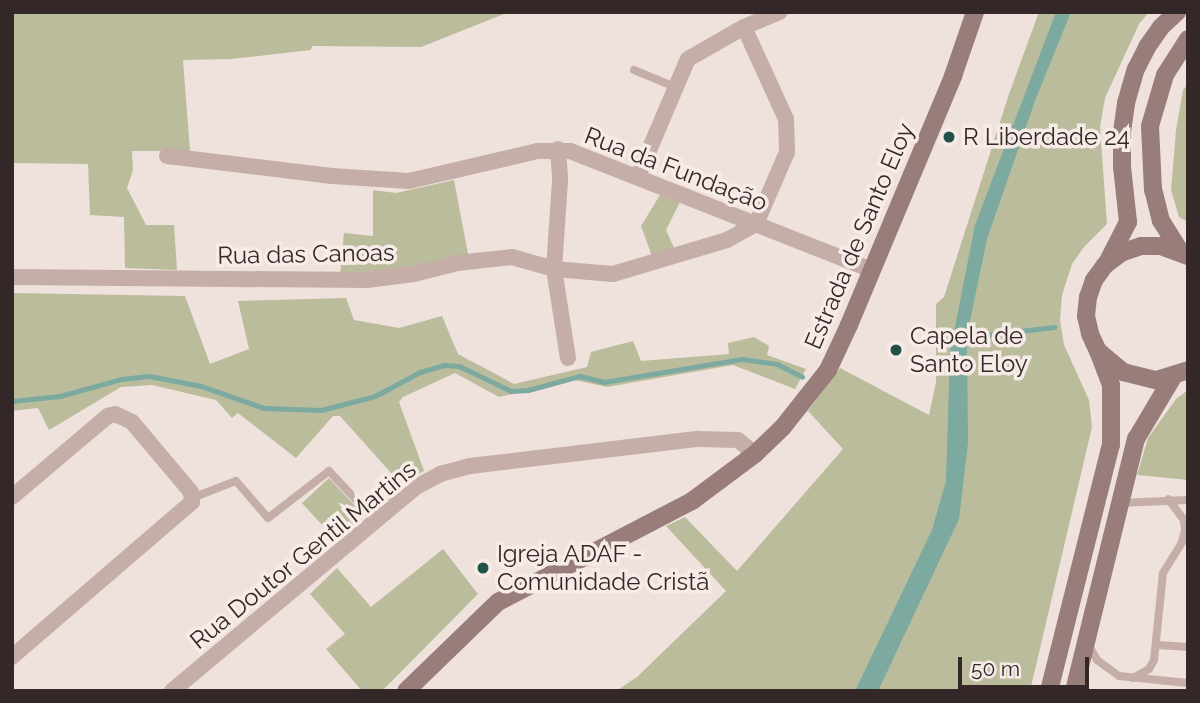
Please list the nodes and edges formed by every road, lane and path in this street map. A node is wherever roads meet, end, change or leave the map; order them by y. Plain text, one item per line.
1 (780, 12) edge
2 (975, 12) edge
3 (1177, 12) edge
4 (744, 27) junction
5 (1188, 39) edge
6 (634, 70) dead end
7 (675, 87) junction
8 (558, 149) junction
9 (167, 156) dead end
10 (638, 176) junction
11 (756, 224) junction
12 (1184, 253) edge
13 (1105, 265) junction
14 (554, 269) junction
15 (872, 270) junction
16 (12, 276) edge
17 (1098, 351) junction
18 (568, 358) dead end
19 (1180, 374) edge
20 (755, 454) junction
21 (12, 497) edge
22 (192, 498) junction
23 (1168, 499) junction
24 (1188, 500) edge
25 (1120, 503) junction
26 (376, 521) junction
27 (1086, 636) junction
28 (1158, 645) junction
29 (1188, 647) edge
30 (12, 657) edge
31 (1133, 678) junction
32 (1188, 683) edge
33 (1175, 686) edge
34 (172, 691) edge
35 (406, 691) edge
36 (1049, 691) edge
37 (1074, 691) edge

1 - 4 street
2 - 15 main road, Estrada de Santo Eloy
3 - 13 main road
4 - 7 street
4 - 11 street
5 - 12 main road
6 - 7 lane
7 - 10 street
8 - 9 street, Rua da Fundação
8 - 10 street, Rua da Fundação
8 - 14 street
10 - 11 street, Rua da Fundação
11 - 14 street, Rua das Canoas
11 - 15 street, Rua da Fundação
12 - 13 main road
13 - 17 main road
14 - 16 street, Rua das Canoas
14 - 18 street
15 - 20 main road, Estrada de Santo Eloy
17 - 19 main road
17 - 36 main road
19 - 25 main road
20 - 26 street, Rua Doutor Gentil Martins
20 - 35 main road, Estrada de Santo Eloy
21 - 22 street
22 - 26 lane
22 - 30 street
23 - 24 lane
23 - 25 lane
23 - 28 lane
25 - 27 main road
26 - 34 street, Rua Doutor Gentil Martins
27 - 31 lane
27 - 37 main road
28 - 29 lane
28 - 31 lane
31 - 33 lane
32 - 33 lane

